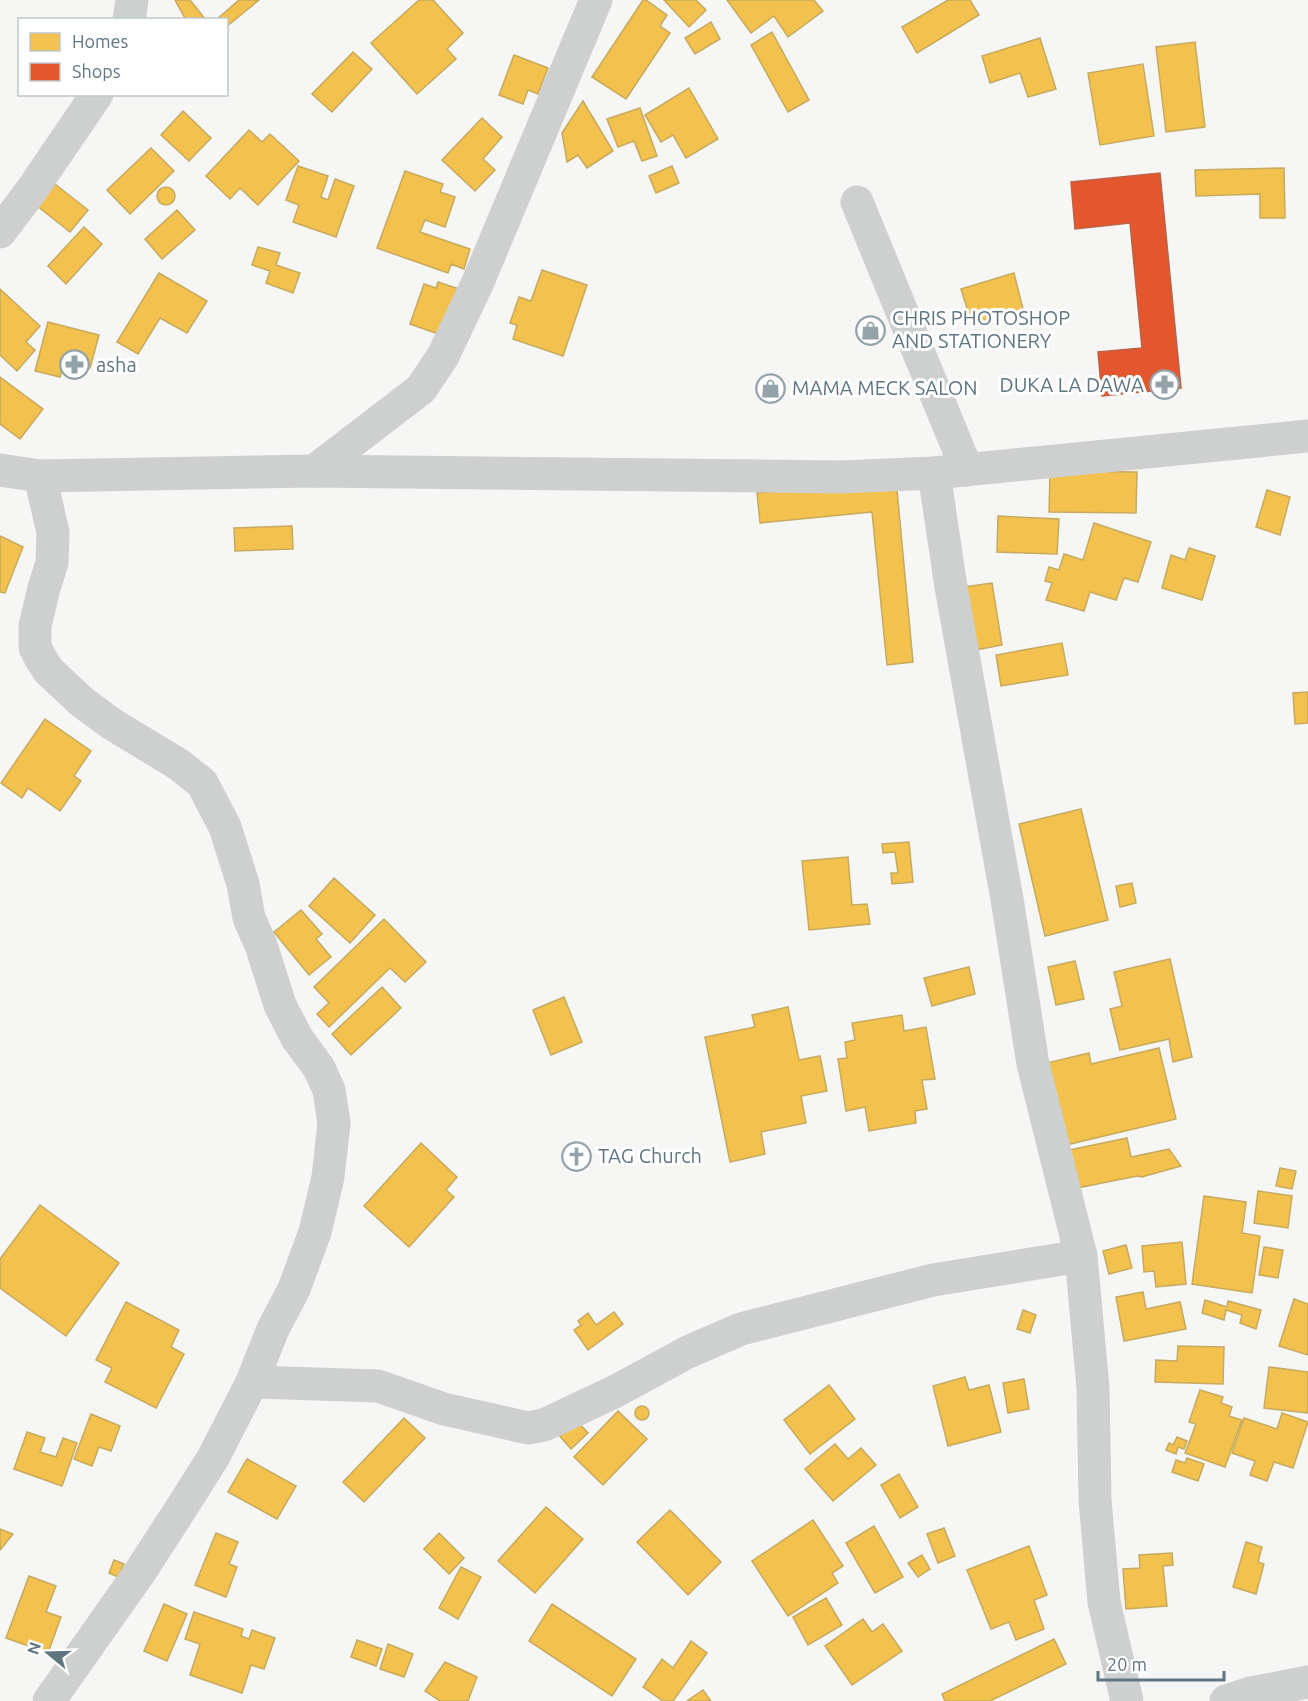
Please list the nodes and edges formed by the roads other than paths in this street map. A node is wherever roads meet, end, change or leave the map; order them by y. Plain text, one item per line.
1 (132, 0) edge
2 (596, 0) edge
3 (129, 18) edge
4 (96, 96) edge
5 (857, 202) dead end
6 (0, 232) edge
7 (1308, 436) edge
8 (0, 470) edge
9 (967, 470) junction
10 (314, 471) junction
11 (934, 473) junction
12 (40, 476) junction
13 (1081, 1256) junction
14 (252, 1382) junction
15 (1308, 1682) edge
16 (49, 1701) edge
17 (1127, 1701) edge
18 (1226, 1701) edge

1 - 3 street
2 - 10 street
4 - 6 street
5 - 9 street
7 - 9 street
8 - 12 street
9 - 11 street
10 - 11 street
10 - 12 street
11 - 13 street
12 - 14 street
13 - 14 street
13 - 17 street
14 - 16 street
15 - 18 street

